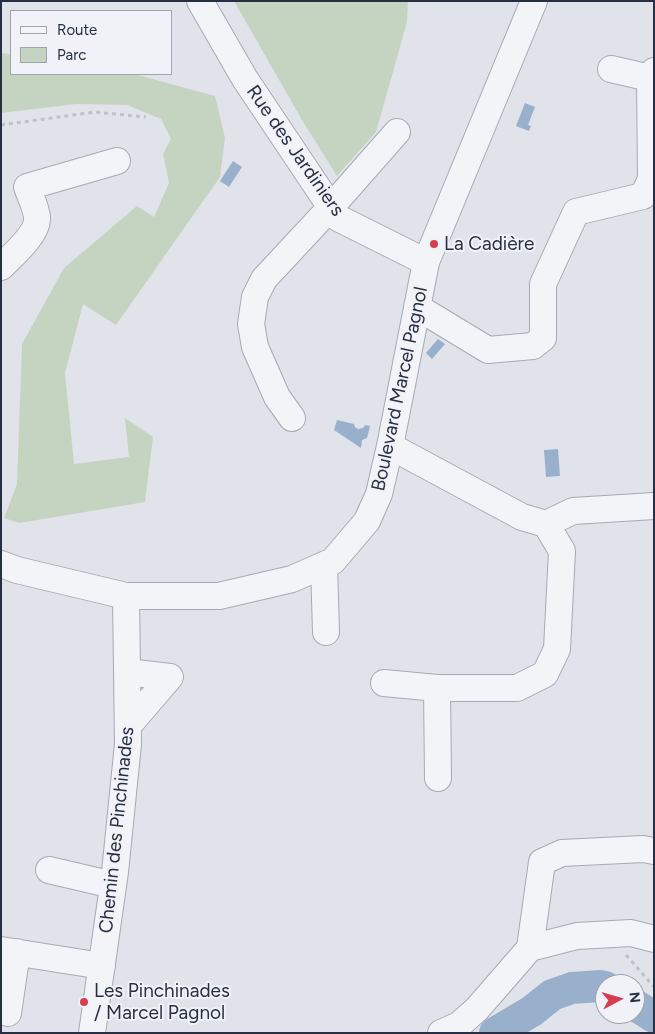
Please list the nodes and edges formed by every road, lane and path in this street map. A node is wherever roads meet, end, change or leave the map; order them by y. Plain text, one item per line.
1 (200, 1) edge
2 (534, 1) edge
3 (611, 69) dead end
4 (652, 75) edge
5 (146, 117) dead end
6 (1, 125) edge
7 (397, 132) dead end
8 (117, 161) dead end
9 (331, 207) junction
10 (426, 262) junction
11 (1, 267) edge
12 (417, 307) junction
13 (292, 418) dead end
14 (390, 446) junction
15 (654, 506) edge
16 (546, 524) junction
17 (1, 564) edge
18 (324, 565) junction
19 (126, 596) junction
20 (326, 632) dead end
21 (128, 672) junction
22 (384, 683) dead end
23 (437, 688) junction
24 (128, 726) junction
25 (438, 778) dead end
26 (654, 851) edge
27 (49, 870) dead end
28 (113, 885) junction
29 (654, 939) edge
30 (530, 948) junction
31 (622, 950) dead end
32 (9, 951) edge
33 (102, 966) junction
34 (654, 987) edge
35 (8, 1013) dead end
36 (92, 1033) edge
37 (441, 1033) edge

1 - 9 street, Rue des Jardiniers
2 - 10 street, Boulevard Marcel Pagnol
3 - 4 street
4 - 12 street
5 - 6 path
7 - 9 street
8 - 11 street
9 - 10 street, Rue des Jardiniers
9 - 13 street
10 - 12 street, Boulevard Marcel Pagnol
12 - 14 street, Boulevard Marcel Pagnol
14 - 16 street
14 - 18 street, Boulevard Marcel Pagnol
15 - 16 street
16 - 23 street
17 - 19 street, Boulevard Marcel Pagnol
18 - 19 street, Boulevard Marcel Pagnol
18 - 20 street
19 - 21 street, Chemin des Pinchinades
21 - 24 street, Chemin des Pinchinades
21 - 24 street
22 - 23 street
23 - 25 street
24 - 28 street, Chemin des Pinchinades
26 - 30 street
27 - 28 street
28 - 33 street, Chemin des Pinchinades
29 - 30 street
30 - 37 street
31 - 34 path
32 - 33 street
32 - 35 street
33 - 36 street, Chemin des Pinchinades

